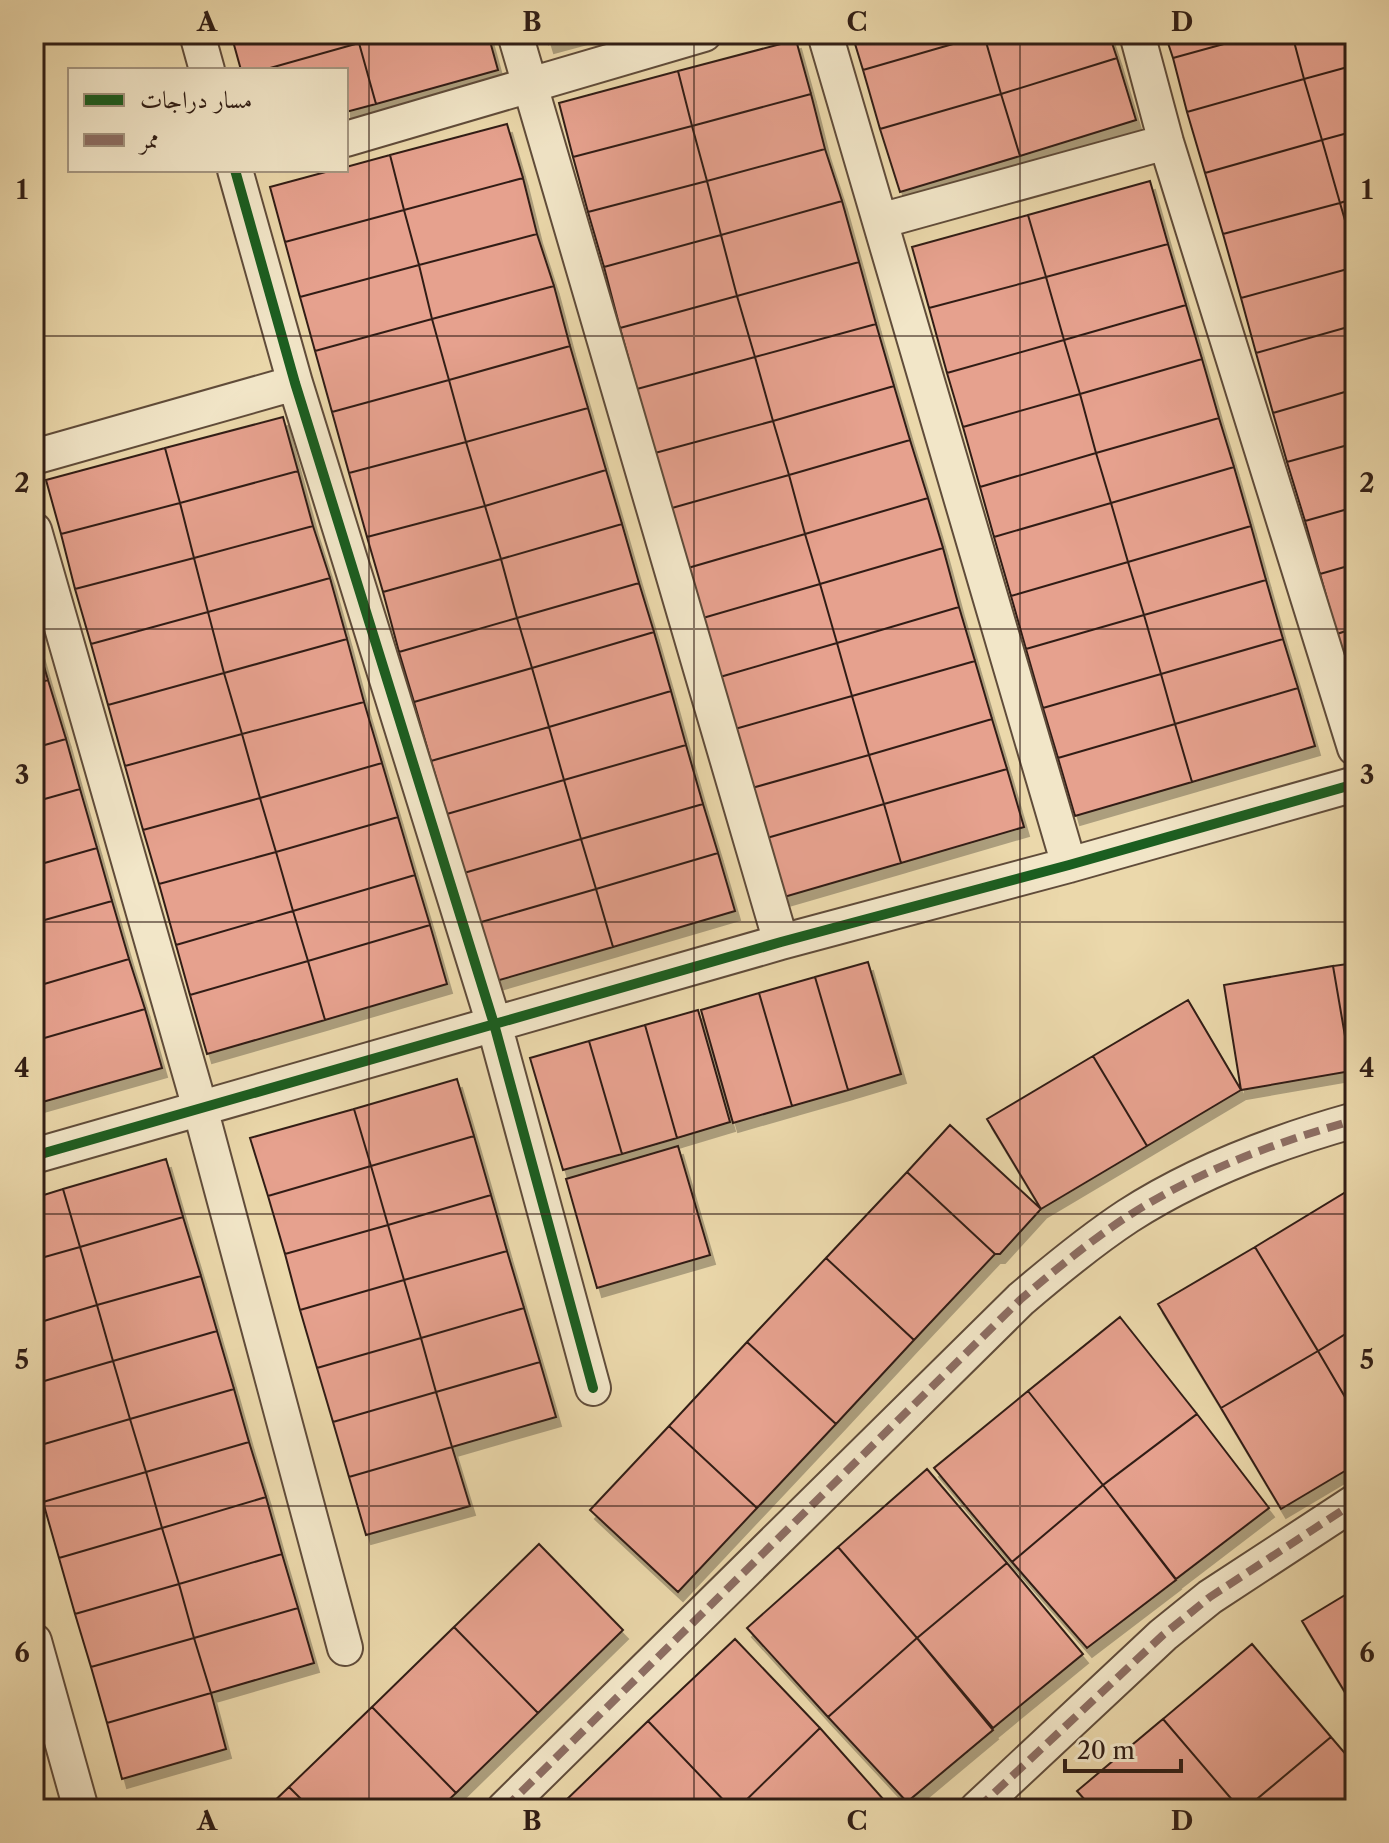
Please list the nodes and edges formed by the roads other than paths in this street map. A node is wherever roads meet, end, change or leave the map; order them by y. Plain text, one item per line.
1 (197, 34) edge
2 (515, 34) edge
3 (704, 34) edge
4 (825, 34) edge
5 (1137, 34) edge
6 (206, 68) edge
7 (530, 85) junction
8 (348, 138) edge
9 (1166, 142) junction
10 (238, 172) edge
11 (880, 221) junction
12 (295, 383) junction
13 (34, 457) edge
14 (34, 530) edge
15 (1355, 748) edge
16 (1355, 784) edge
17 (1069, 865) junction
18 (781, 942) junction
19 (494, 1024) junction
20 (200, 1108) junction
21 (1355, 1120) edge
22 (34, 1156) edge
23 (593, 1388) dead end
24 (1355, 1502) edge
25 (34, 1641) edge
26 (345, 1648) dead end
27 (81, 1809) edge
28 (504, 1809) edge
29 (977, 1809) edge

1 - 6 street
2 - 7 street
3 - 7 street
4 - 11 street
5 - 9 street
7 - 8 street
7 - 18 street
9 - 11 street
9 - 15 street
10 - 12 street
11 - 17 street
12 - 13 street
12 - 19 street
14 - 20 street
16 - 17 street
17 - 18 street
18 - 19 street
19 - 20 street
19 - 23 street
20 - 22 street
20 - 26 street
21 - 28 street
24 - 29 street
25 - 27 street

